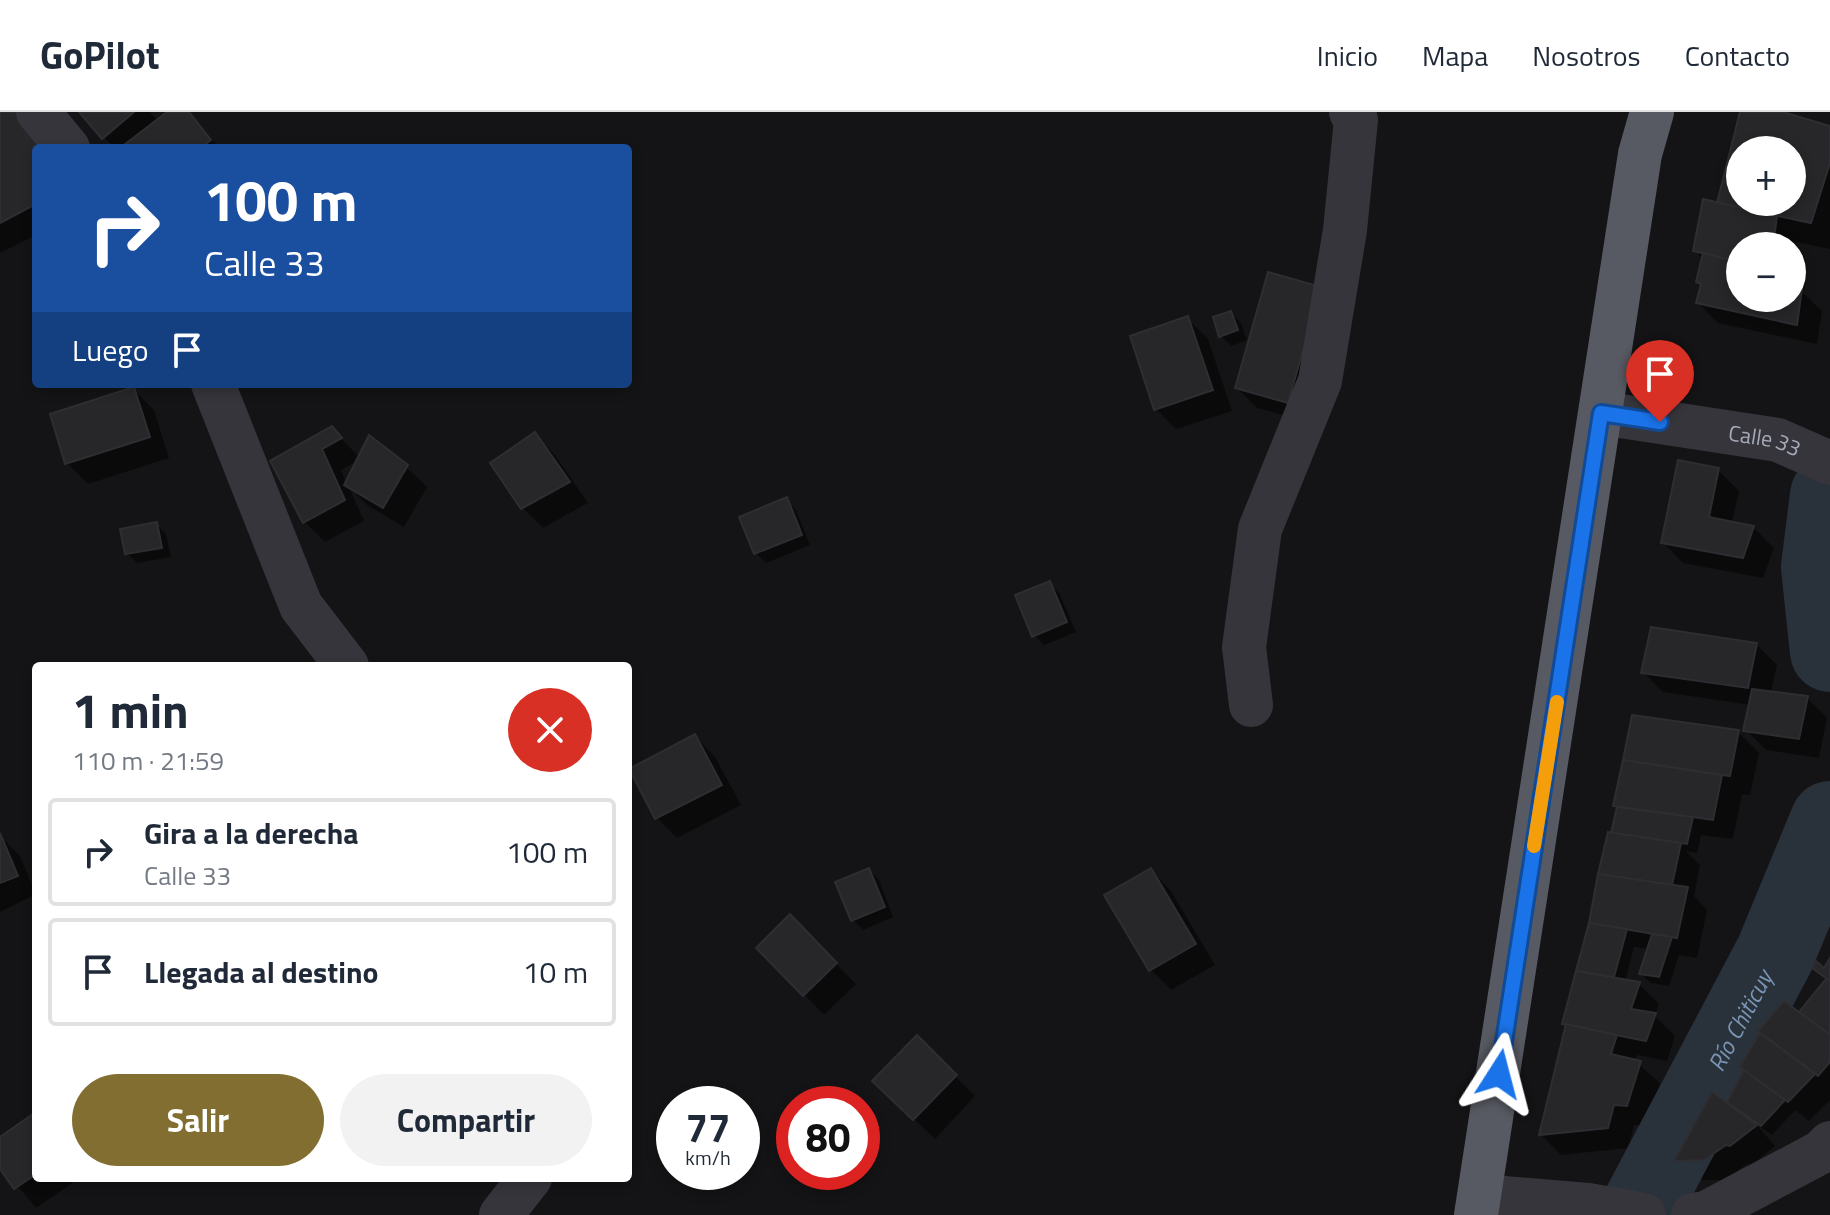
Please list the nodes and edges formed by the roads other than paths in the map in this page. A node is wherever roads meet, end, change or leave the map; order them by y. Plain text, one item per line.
1 (38, 112) edge
2 (1351, 112) edge
3 (1652, 112) edge
4 (65, 144) edge
5 (215, 388) edge
6 (1601, 413) junction
7 (1830, 463) edge
8 (344, 662) edge
9 (1251, 705) dead end
10 (1830, 1143) edge
11 (527, 1182) edge
12 (1478, 1205) edge
13 (1701, 1214) edge
14 (501, 1215) edge
15 (1644, 1215) edge

1 - 4 street
2 - 9 street
3 - 6 highway
5 - 8 street
6 - 7 street, Calle 33
6 - 12 highway
10 - 13 street
11 - 14 street
12 - 15 street

